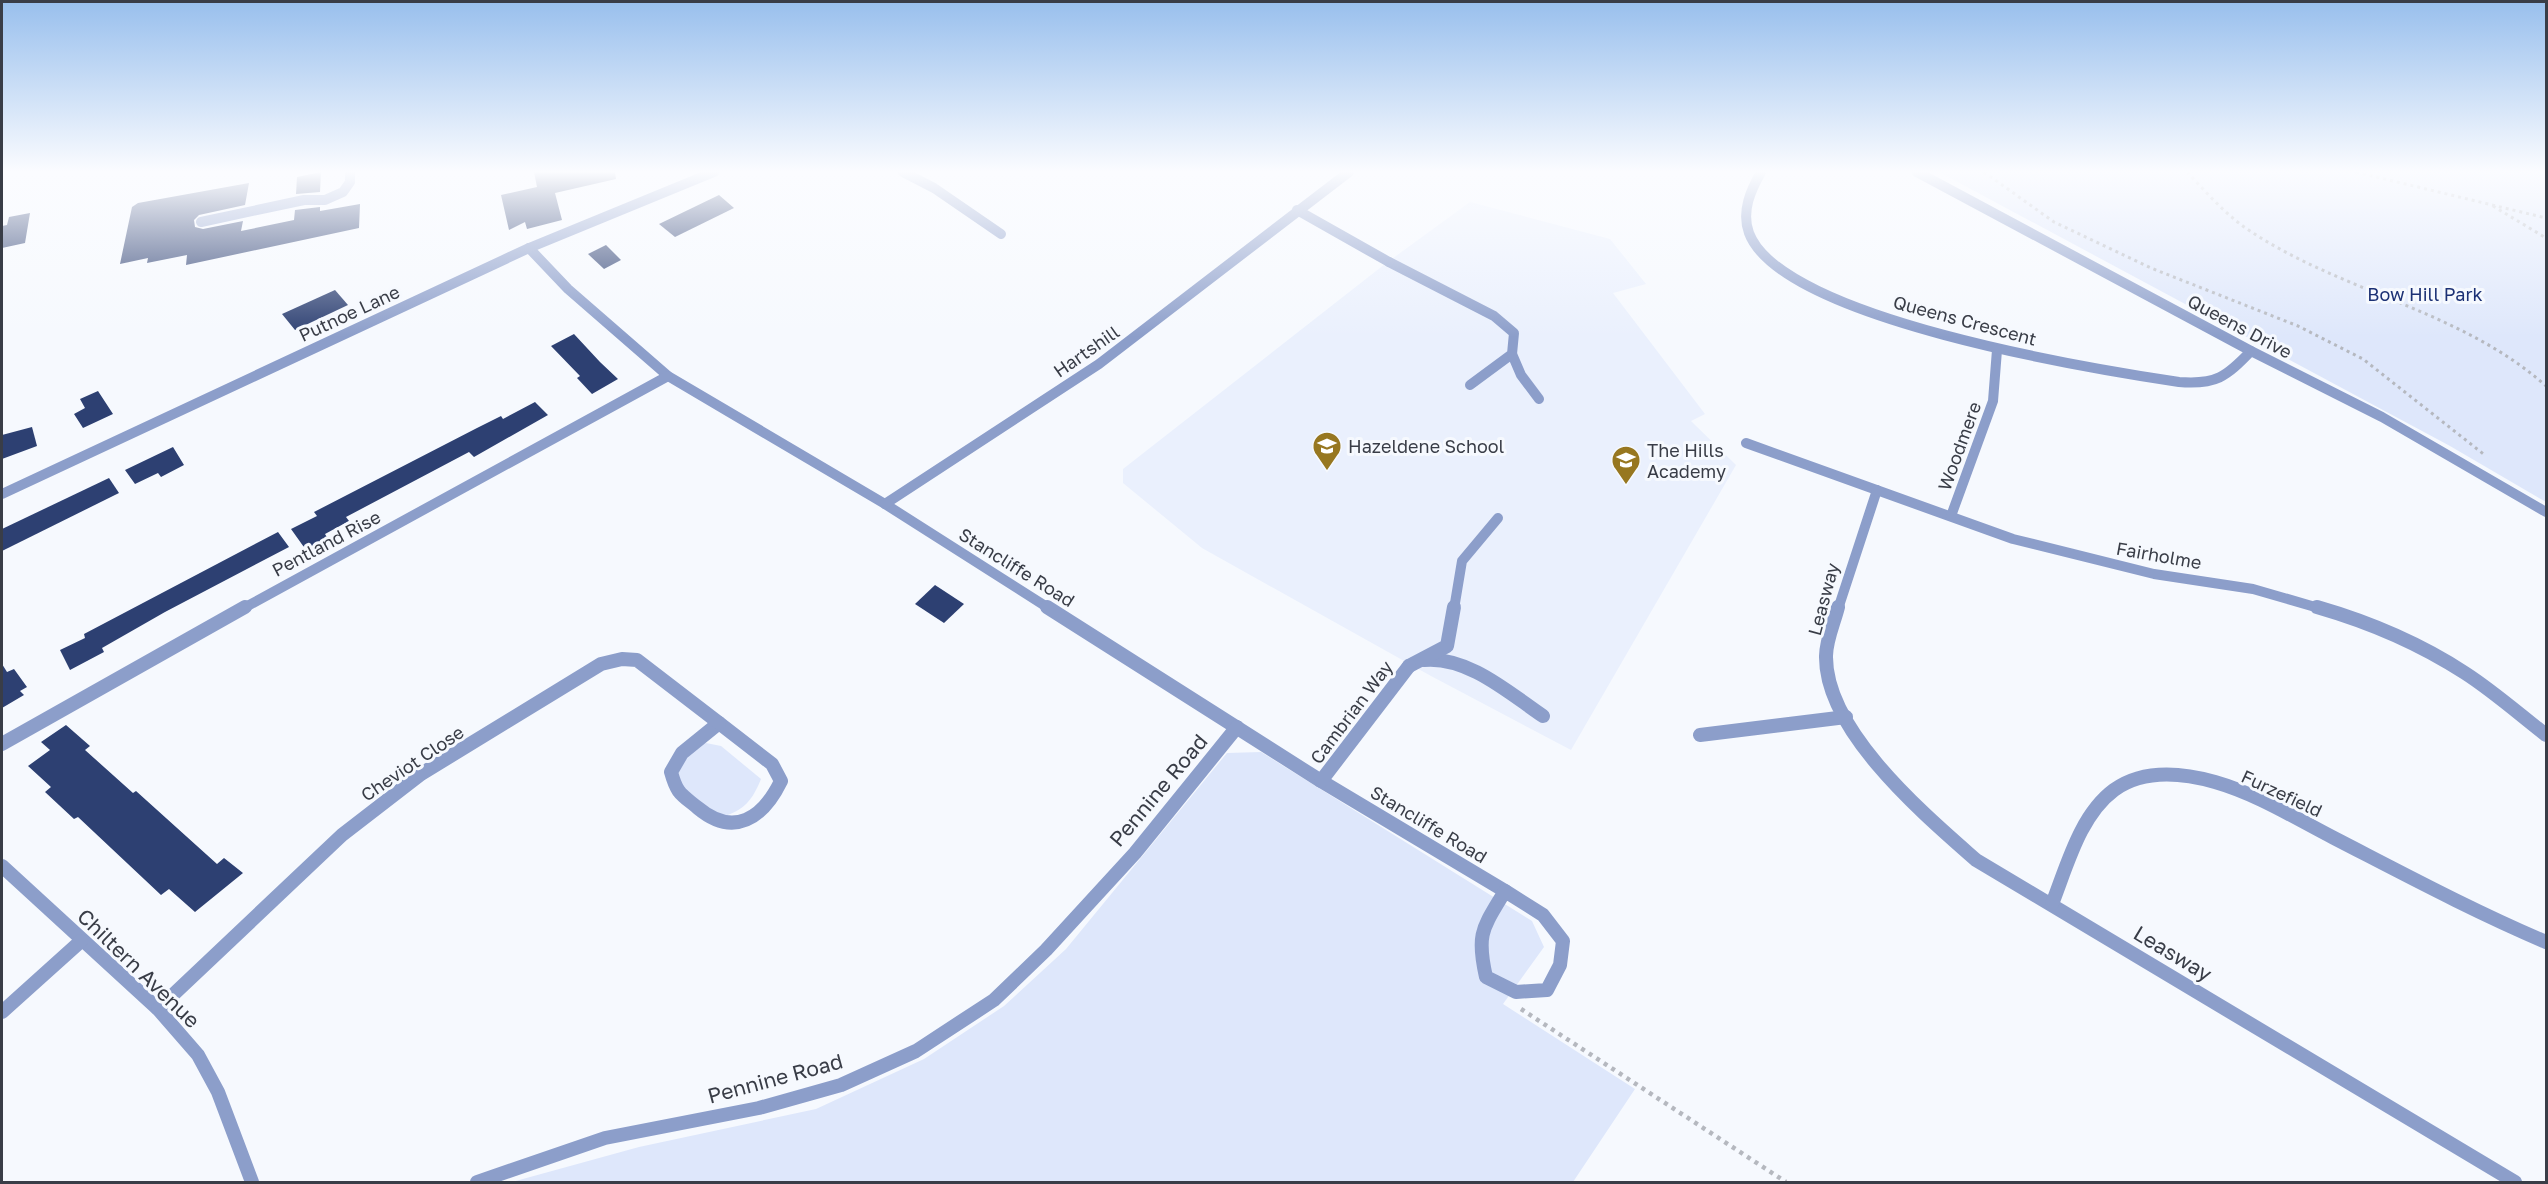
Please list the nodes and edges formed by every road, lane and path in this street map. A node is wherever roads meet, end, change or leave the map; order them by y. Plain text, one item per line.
1 (576, 227) edge
2 (991, 227) edge
3 (1275, 227) edge
4 (1328, 227) edge
5 (1748, 227) edge
6 (2020, 227) edge
7 (2065, 227) edge
8 (2245, 227) edge
9 (2529, 227) edge
10 (1001, 234) dead end
11 (2547, 238) edge
12 (529, 248) junction
13 (1997, 350) junction
14 (2251, 351) junction
15 (1512, 354) junction
16 (668, 376) junction
17 (1470, 385) dead end
18 (2547, 386) edge
19 (1539, 399) dead end
20 (1746, 443) dead end
21 (2492, 460) dead end
22 (1876, 490) junction
23 (2, 494) edge
24 (885, 504) junction
25 (2547, 512) edge
26 (1951, 516) junction
27 (1498, 518) dead end
28 (1409, 666) junction
29 (1543, 716) dead end
30 (1846, 717) junction
31 (718, 723) junction
32 (1237, 727) junction
33 (1700, 735) dead end
34 (2547, 735) edge
35 (2, 744) edge
36 (1321, 781) junction
37 (2, 866) edge
38 (1505, 891) junction
39 (2052, 904) junction
40 (81, 941) junction
41 (2547, 942) edge
42 (1516, 992) junction
43 (158, 1008) junction
44 (2, 1012) edge
45 (252, 1182) edge
46 (477, 1182) edge
47 (1786, 1182) edge
48 (2515, 1182) edge

1 - 12 street, Putnoe Lane
2 - 10 street
3 - 24 street, Hartshill
4 - 15 street
5 - 13 street, Queens Crescent
6 - 14 street, Queens Drive
7 - 21 path
8 - 18 path
9 - 11 path
12 - 16 street, Stancliffe Road
12 - 23 street, Putnoe Lane
13 - 14 street, Queens Crescent
13 - 26 street, Woodmere
14 - 25 street, Queens Drive
15 - 17 street
15 - 19 street
16 - 24 street, Stancliffe Road
16 - 35 street, Pentland Rise
20 - 22 street, Fairholme
22 - 26 street, Fairholme
22 - 30 street, Leasway
24 - 32 street, Stancliffe Road
26 - 34 street, Fairholme
27 - 28 street
28 - 29 street
28 - 36 street, Cambrian Way
30 - 33 street
30 - 39 street, Leasway
31 - 31 street, Cheviot Close
31 - 43 street, Cheviot Close
32 - 36 street, Stancliffe Road
32 - 46 street, Pennine Road
36 - 38 street, Stancliffe Road
37 - 40 street, Chiltern Avenue
38 - 42 street
38 - 42 street, Stancliffe Road
39 - 41 street, Furzefield
39 - 48 street, Leasway
40 - 43 street, Chiltern Avenue
40 - 44 street
42 - 47 path
43 - 45 street, Chiltern Avenue

